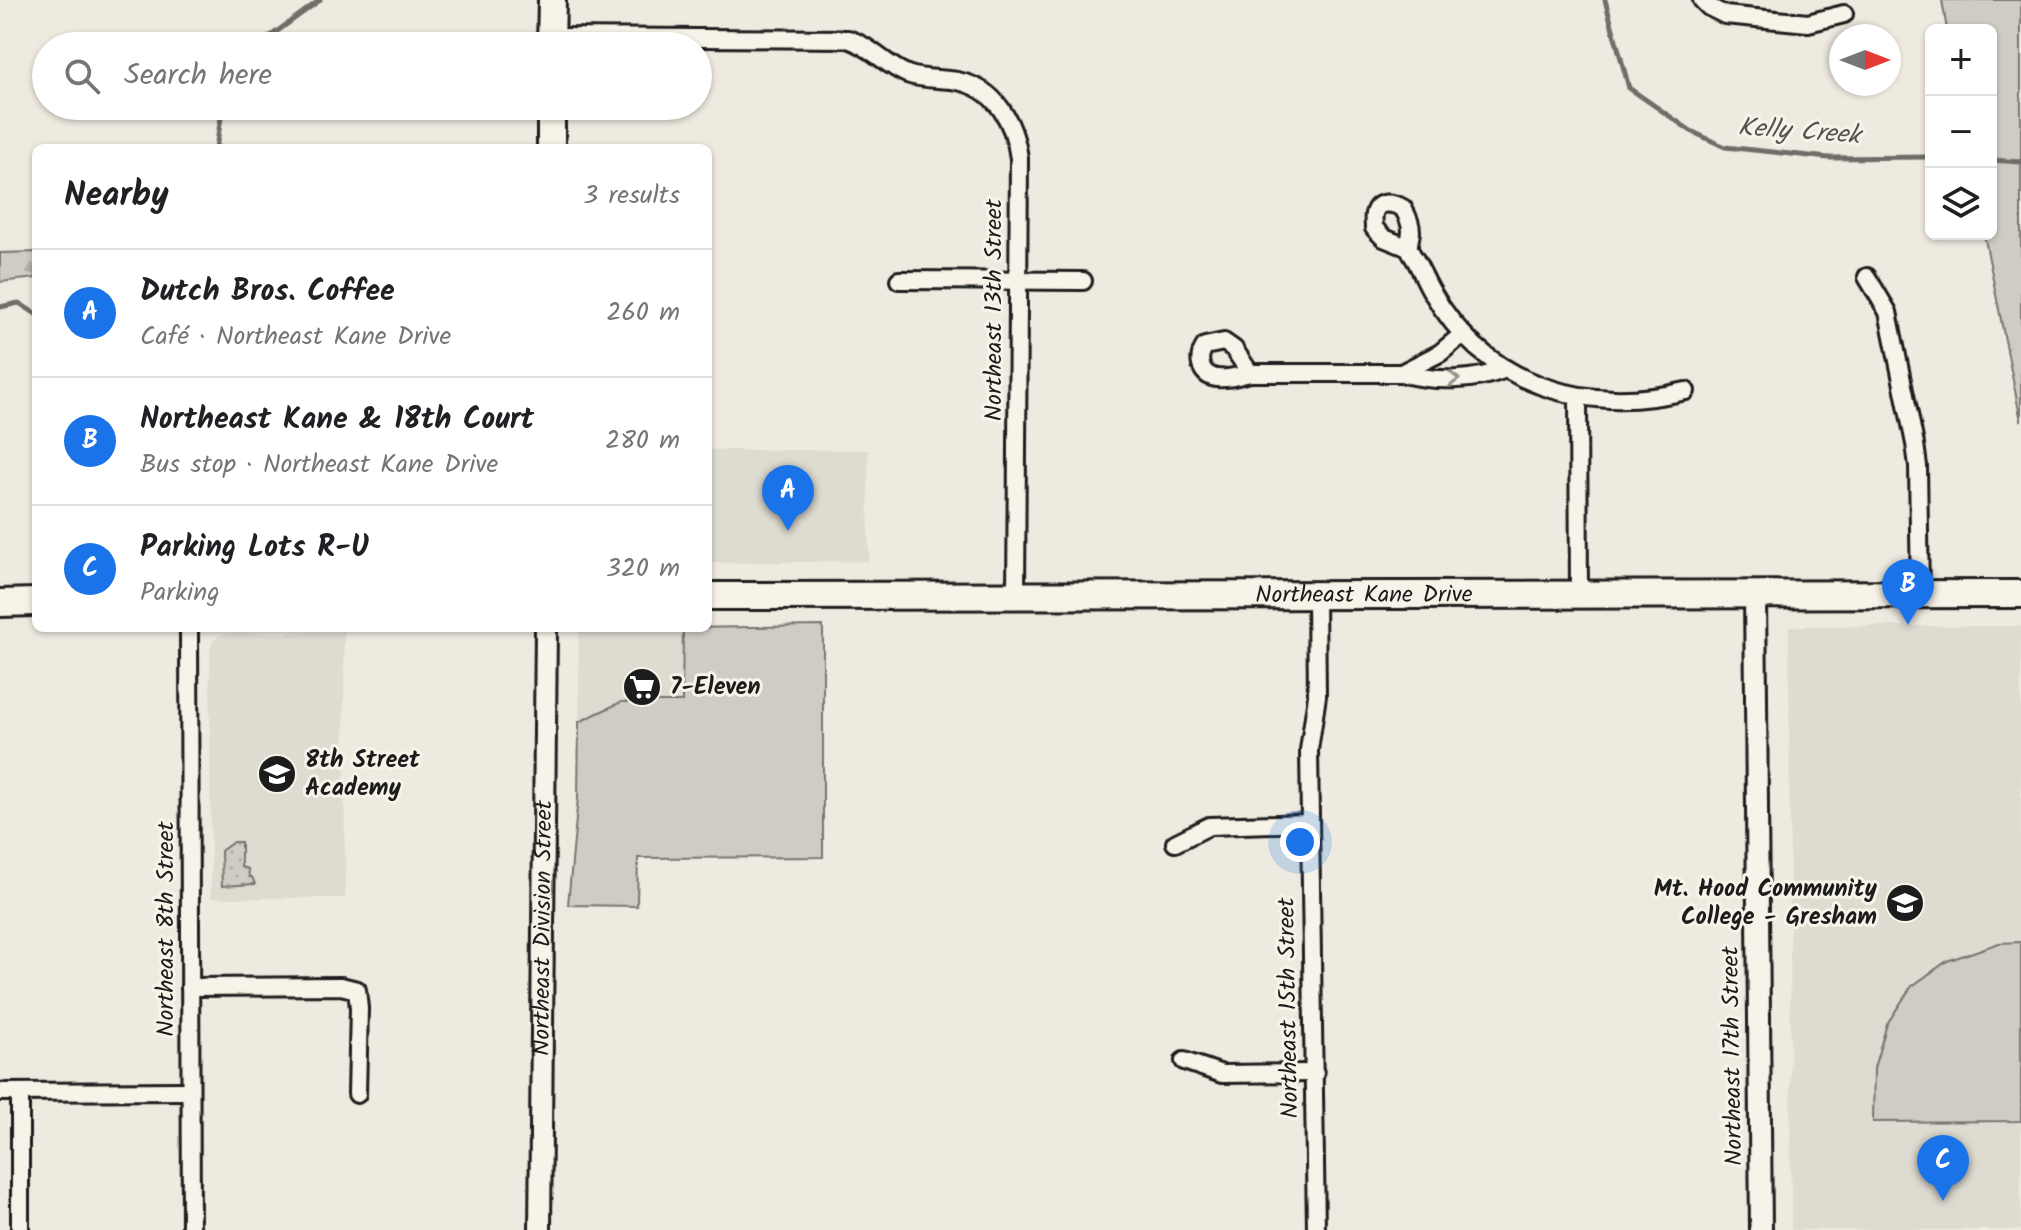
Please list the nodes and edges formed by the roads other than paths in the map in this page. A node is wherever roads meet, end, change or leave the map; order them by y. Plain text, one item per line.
1 (552, 0) edge
2 (1702, 0) edge
3 (1844, 14) dead end
4 (552, 32) edge
5 (712, 40) edge
6 (551, 120) edge
7 (551, 144) edge
8 (1409, 248) dead end
9 (1867, 277) dead end
10 (899, 280) dead end
11 (1017, 281) junction
12 (1083, 281) dead end
13 (1463, 334) junction
14 (1506, 369) junction
15 (1250, 373) dead end
16 (1401, 373) junction
17 (1686, 391) dead end
18 (1578, 397) junction
19 (1579, 594) junction
20 (1755, 594) junction
21 (1920, 594) junction
22 (2021, 594) edge
23 (1016, 595) junction
24 (1316, 595) junction
25 (712, 596) edge
26 (32, 602) edge
27 (0, 603) edge
28 (189, 632) edge
29 (546, 632) edge
30 (1310, 823) junction
31 (1175, 843) dead end
32 (190, 987) junction
33 (1184, 1061) dead end
34 (1315, 1073) junction
35 (190, 1091) junction
36 (0, 1092) edge
37 (20, 1092) junction
38 (357, 1094) dead end
39 (20, 1230) edge
40 (191, 1230) edge
41 (540, 1230) edge
42 (1316, 1230) edge
43 (1761, 1230) edge

1 - 4 main road
2 - 3 street
5 - 11 street, Northeast 13th Street
6 - 7 main road
8 - 13 street
9 - 21 street
10 - 11 street
11 - 12 street
11 - 23 street, Northeast 13th Street
13 - 14 street
13 - 16 street
16 -> 14 street
14 - 18 street
15 - 16 street
17 - 18 street
18 - 19 street
19 - 20 main road, Northeast Kane Drive
19 - 24 main road, Northeast Kane Drive
20 - 21 main road, Northeast Kane Drive
20 - 43 street, Northeast 17th Street
21 - 22 main road, Northeast Kane Drive
23 - 24 main road, Northeast Kane Drive
23 - 25 main road, Northeast Kane Drive
24 - 30 street, Northeast 15th Street
26 - 27 main road
28 - 32 street, Northeast 8th Street
29 - 41 street, Northeast Division Street
30 - 31 street
30 - 34 street, Northeast 15th Street
32 - 35 street, Northeast 8th Street
32 - 38 street
33 - 34 street
34 - 42 street, Northeast 15th Street
35 - 37 street
35 - 40 street, Northeast 8th Street
36 - 37 street
37 - 39 street

